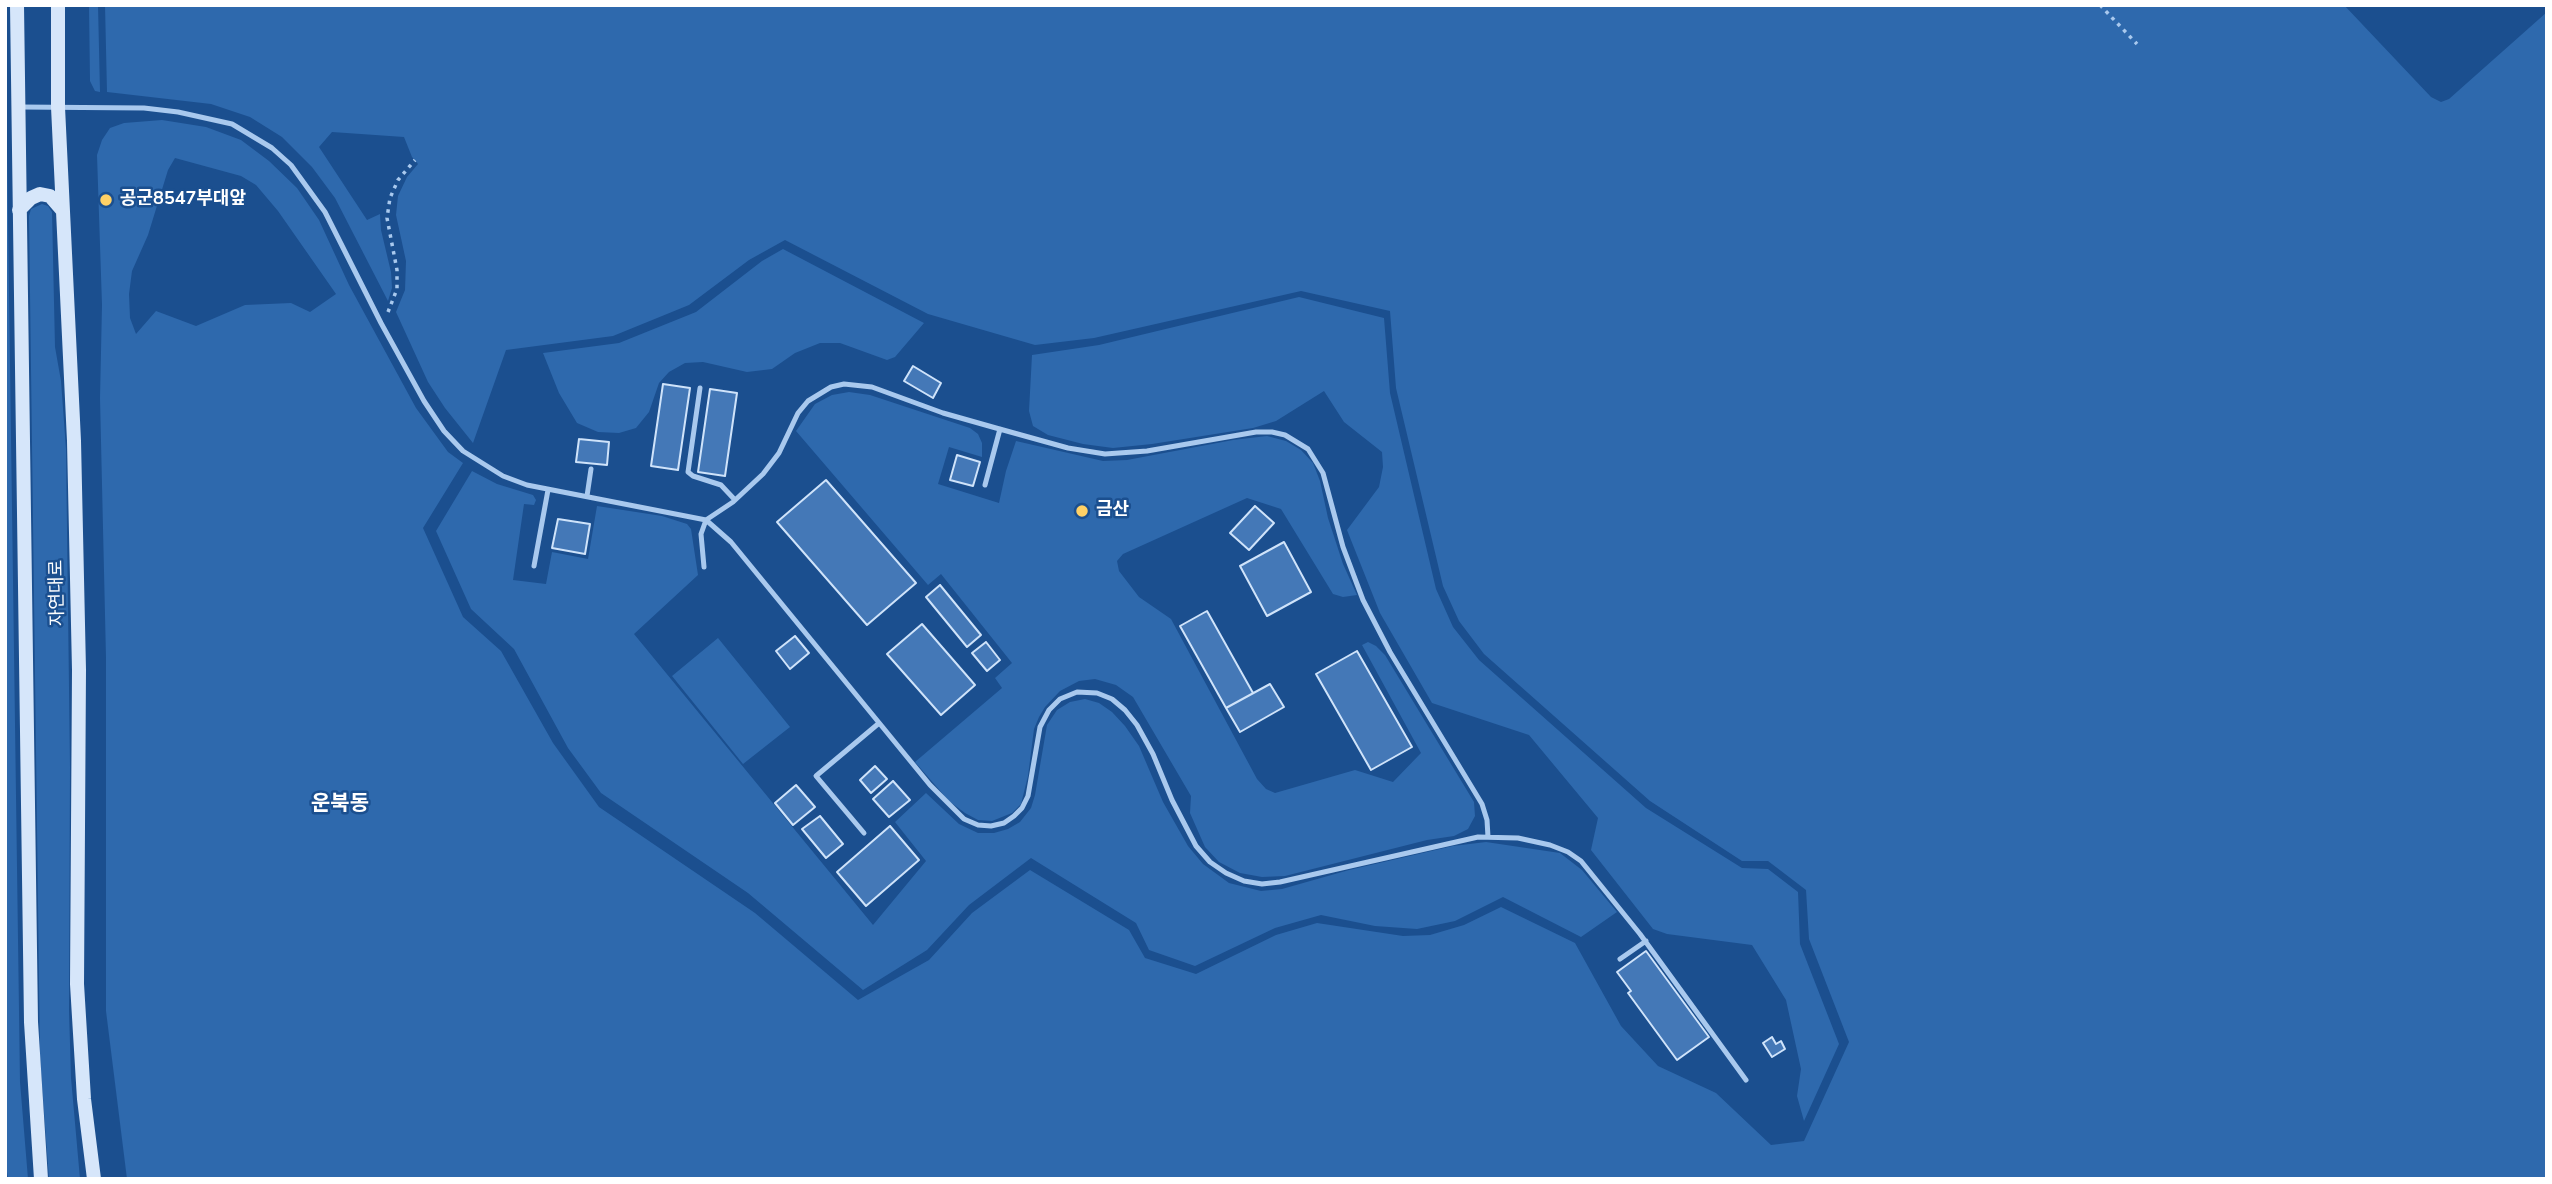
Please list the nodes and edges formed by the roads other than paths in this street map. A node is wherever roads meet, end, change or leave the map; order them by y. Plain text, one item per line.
1 (17, 5) edge
2 (58, 5) edge
3 (18, 107) junction
4 (58, 107) junction
5 (19, 209) junction
6 (63, 211) junction
7 (700, 388) dead end
8 (1000, 429) junction
9 (591, 469) dead end
10 (985, 485) dead end
11 (548, 490) junction
12 (587, 496) junction
13 (735, 500) junction
14 (706, 520) junction
15 (534, 566) dead end
16 (704, 567) dead end
17 (878, 723) junction
18 (864, 834) dead end
19 (1488, 836) junction
20 (1646, 941) junction
21 (1620, 959) dead end
22 (1746, 1080) dead end
23 (41, 1179) edge
24 (93, 1179) edge

1 - 3 main road, 자연대로
2 - 4 main road, 자연대로
3 - 4 lane
3 - 5 main road, 자연대로
4 - 6 main road, 자연대로
4 - 11 lane
5 - 6 main road
5 - 23 main road, 자연대로
6 - 24 main road, 자연대로
7 - 13 lane
8 - 10 lane
8 - 13 lane
8 - 19 lane
9 - 12 lane
11 - 12 lane
11 - 15 lane
12 - 14 lane
13 - 14 lane
14 - 16 lane
14 - 17 lane
17 - 18 lane
17 - 19 lane
19 - 20 lane
20 - 21 lane
20 - 22 lane

